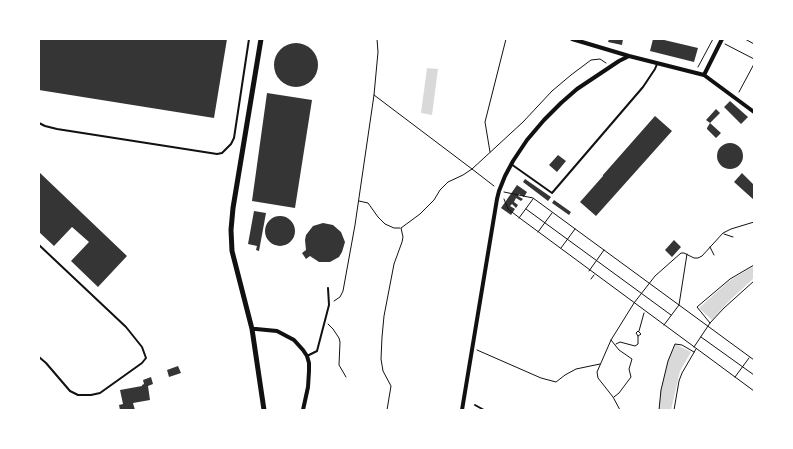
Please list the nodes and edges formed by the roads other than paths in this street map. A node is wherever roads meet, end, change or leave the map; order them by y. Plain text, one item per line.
1 (249, 39) edge
2 (261, 39) edge
3 (572, 39) edge
4 (722, 39) edge
5 (629, 56) junction
6 (658, 63) junction
7 (704, 75) junction
8 (754, 112) edge
9 (39, 123) edge
10 (511, 164) junction
11 (39, 245) edge
12 (328, 288) dead end
13 (252, 330) junction
14 (39, 356) edge
15 (307, 356) junction
16 (475, 405) dead end
17 (264, 410) edge
18 (303, 410) edge
19 (462, 410) edge
20 (484, 410) edge

1 - 9 lane
2 - 13 main road
3 - 5 street
4 - 7 street
5 - 6 street
5 - 10 street
6 - 7 street
6 - 10 lane
7 - 8 street
10 - 19 street
11 - 14 lane
12 - 15 lane
13 - 15 street
13 - 17 main road
15 - 18 street
16 - 20 lane

